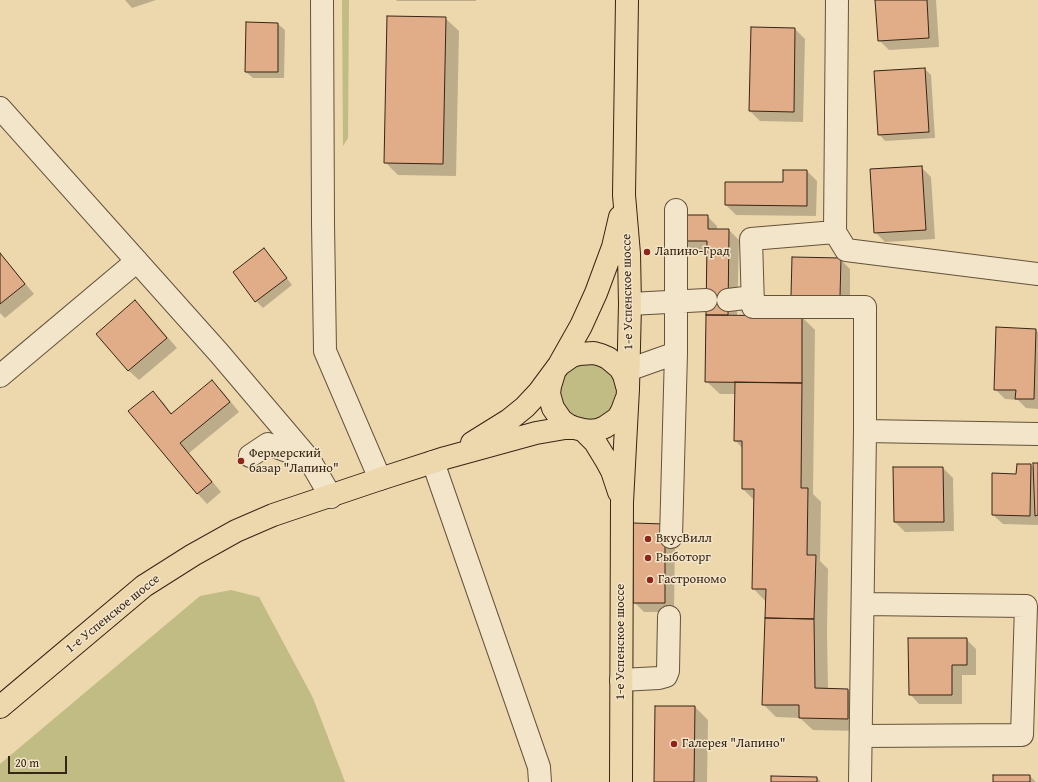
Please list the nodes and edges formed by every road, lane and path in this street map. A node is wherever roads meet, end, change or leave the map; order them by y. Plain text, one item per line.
1 (322, 0) edge
2 (627, 0) edge
3 (837, 0) edge
4 (0, 108) edge
5 (624, 195) junction
6 (676, 210) dead end
7 (835, 232) junction
8 (137, 262) junction
9 (1038, 274) edge
10 (753, 297) junction
11 (706, 300) dead end
12 (728, 300) dead end
13 (676, 302) junction
14 (630, 304) junction
15 (676, 353) junction
16 (557, 368) junction
17 (0, 376) edge
18 (628, 385) junction
19 (579, 429) junction
20 (866, 431) junction
21 (1038, 434) edge
22 (250, 456) dead end
23 (309, 459) junction
24 (430, 463) junction
25 (380, 479) junction
26 (331, 496) junction
27 (622, 502) junction
28 (671, 537) dead end
29 (863, 604) junction
30 (669, 616) dead end
31 (621, 680) junction
32 (0, 707) edge
33 (861, 736) junction
34 (540, 782) edge
35 (621, 782) edge
36 (860, 782) edge

1 - 25 street
2 - 5 main road, 1-е Успенское шоссе
3 - 7 street
4 - 8 street
5 - 14 main road, 1-е Успенское шоссе
5 - 16 main road, 1-е Успенское шоссе
6 - 13 street
7 - 9 street
7 - 10 street
8 - 17 street
8 - 23 street
10 - 12 street
10 - 20 street
11 - 13 street
13 - 14 street
13 - 15 street
14 - 18 main road, 1-е Успенское шоссе
15 - 18 street
15 - 28 street
16 - 18 main road, 1-е Успенское шоссе
16 - 19 main road, 1-е Успенское шоссе
16 - 24 main road, 1-е Успенское шоссе
18 - 19 main road, 1-е Успенское шоссе
18 - 27 main road, 1-е Успенское шоссе
19 - 24 main road, 1-е Успенское шоссе
19 - 27 main road, 1-е Успенское шоссе
20 - 21 street
20 - 29 street
22 - 23 street
23 - 26 street
24 - 25 main road, 1-е Успенское шоссе
24 - 34 street
25 - 26 main road, 1-е Успенское шоссе
26 - 32 main road, 1-е Успенское шоссе
27 - 31 main road, 1-е Успенское шоссе
29 - 33 street
29 - 33 street
30 - 31 street
31 - 35 main road, 1-е Успенское шоссе
33 - 36 street

